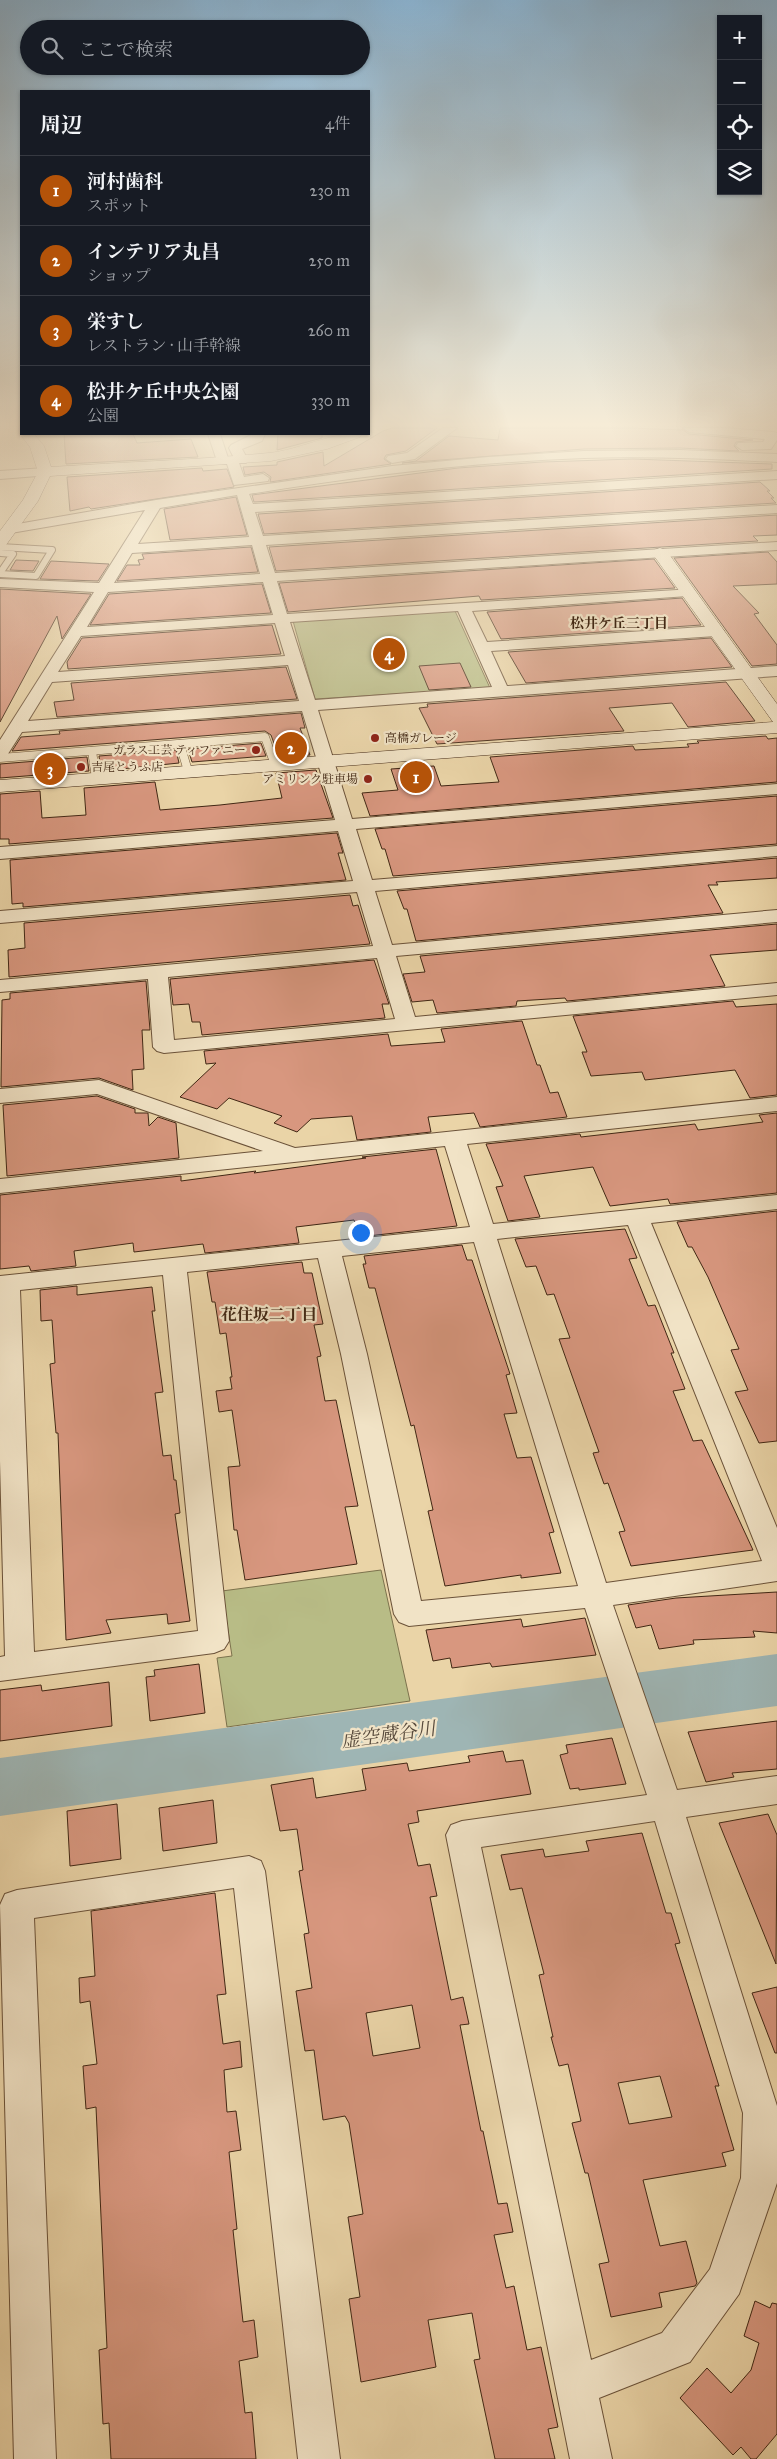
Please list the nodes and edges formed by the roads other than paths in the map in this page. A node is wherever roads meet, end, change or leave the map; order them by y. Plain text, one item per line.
1 (651, 542) edge
2 (132, 543) edge
3 (230, 543) edge
4 (259, 543) edge
5 (643, 543) edge
6 (675, 543) edge
7 (0, 546) edge
8 (777, 546) edge
9 (128, 549) junction
10 (0, 553) edge
11 (0, 574) edge
12 (269, 578) junction
13 (0, 583) edge
14 (103, 588) junction
15 (688, 592) junction
16 (463, 607) junction
17 (282, 619) junction
18 (716, 631) junction
19 (75, 632) junction
20 (482, 647) junction
21 (295, 660) junction
22 (777, 671) edge
23 (746, 674) junction
24 (47, 678) junction
25 (502, 692) junction
26 (309, 706) junction
27 (777, 717) edge
28 (777, 726) edge
29 (17, 728) junction
30 (180, 744) junction
31 (0, 752) edge
32 (92, 752) junction
33 (0, 758) edge
34 (326, 761) junction
35 (275, 765) junction
36 (188, 772) junction
37 (96, 778) junction
38 (0, 786) edge
39 (777, 789) edge
40 (345, 824) junction
41 (777, 850) edge
42 (0, 853) edge
43 (364, 886) junction
44 (777, 916) edge
45 (0, 917) edge
46 (384, 951) junction
47 (157, 972) junction
48 (0, 986) edge
49 (777, 989) edge
50 (407, 1024) junction
51 (0, 1096) edge
52 (777, 1104) edge
53 (454, 1138) junction
54 (294, 1154) junction
55 (0, 1186) edge
56 (777, 1202) edge
57 (637, 1217) junction
58 (483, 1233) junction
59 (328, 1250) junction
60 (174, 1266) junction
61 (4, 1284) edge
62 (777, 1563) edge
63 (777, 1570) edge
64 (599, 1606) junction
65 (10, 1668) edge
66 (777, 1790) edge
67 (662, 1794) junction
68 (576, 2386) junction
69 (36, 2459) edge
70 (319, 2459) edge
71 (591, 2459) edge

1 - 15 street
2 - 9 street
3 - 9 street
4 - 12 street
5 - 12 street
6 - 8 street
7 - 11 lane
9 - 14 street
10 - 11 lane
12 - 14 street
12 - 17 street
13 - 14 street
14 - 19 street
15 - 16 street
15 - 18 street
16 - 17 street
16 - 20 street
17 - 19 street
17 - 21 street
18 - 20 street
18 - 23 street
19 - 24 street
20 - 25 street
21 - 24 street
21 - 26 street
22 - 23 street
23 - 25 street
23 - 27 street
24 - 29 street
25 - 26 street
26 - 29 street
26 - 34 street
28 - 34 street
29 - 31 street
30 - 32 lane
30 - 35 lane
30 - 36 lane
32 - 33 lane
32 - 37 lane
34 - 35 street
34 - 40 street
35 - 36 street
36 - 37 street
37 - 38 street
39 - 40 street
40 - 42 street
40 - 43 street
41 - 43 street
43 - 45 street
43 - 46 street
44 - 46 street
46 - 47 street
46 - 50 street
47 - 48 street
47 - 50 street
49 - 50 street
51 - 54 street
52 - 53 street
53 - 54 street
53 - 58 street
54 - 55 street
56 - 57 street
57 - 58 street
57 - 62 street
58 - 59 street
58 - 64 street
59 - 60 street
59 - 64 street
60 - 61 street
60 - 65 street
61 - 65 street
63 - 64 street
64 - 67 street
66 - 67 street
67 - 68 street
67 - 68 street
68 - 71 street
69 - 70 street

